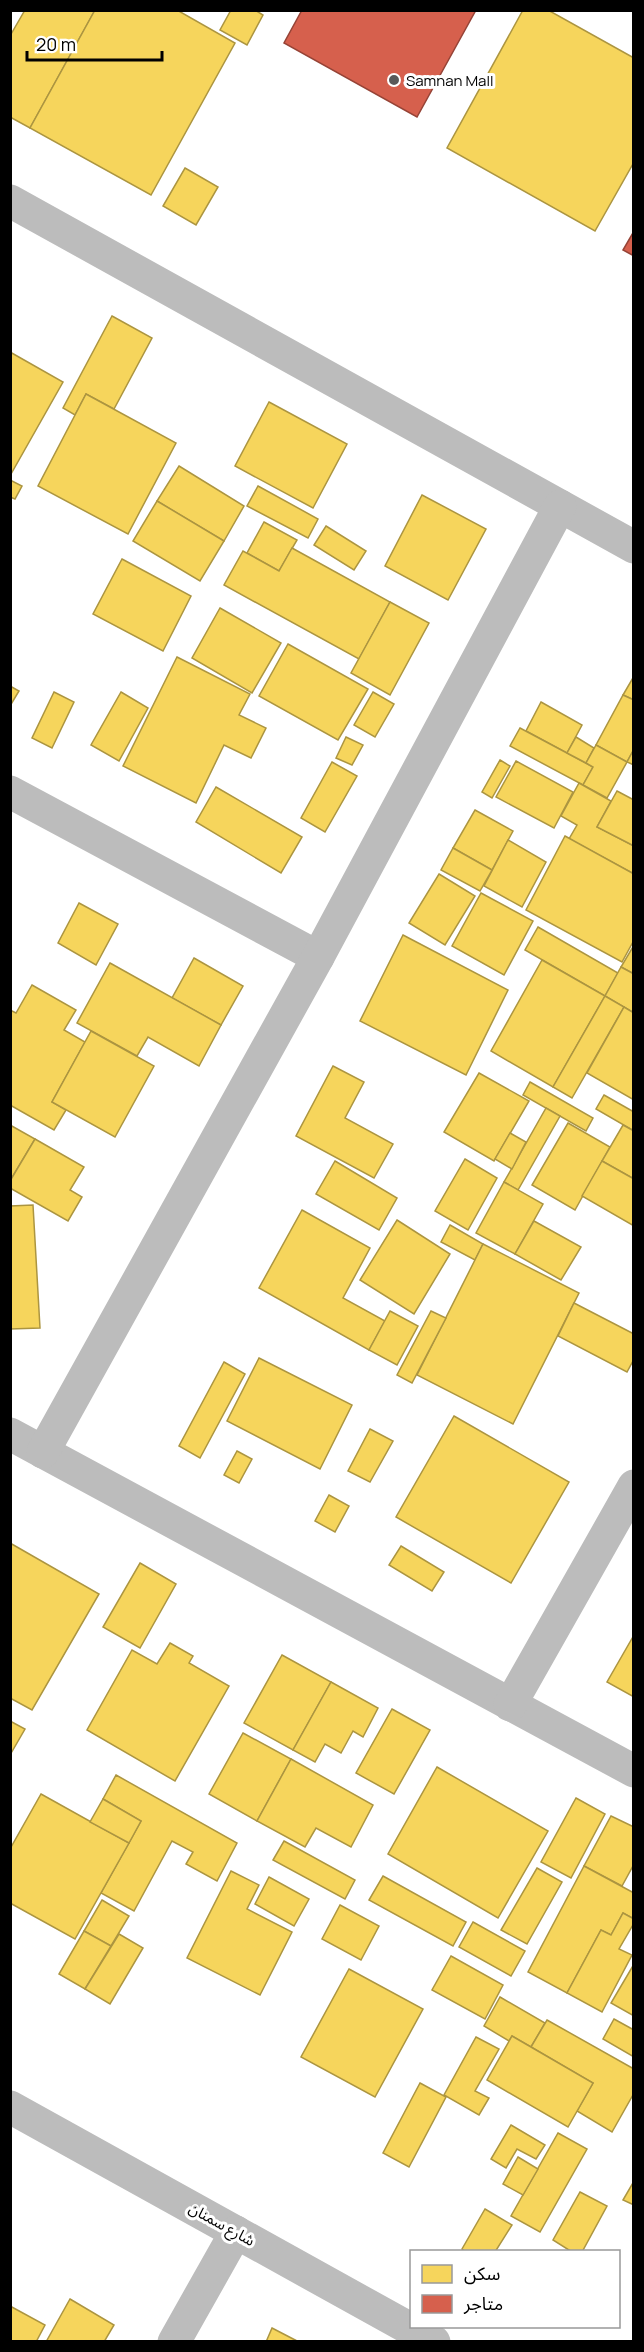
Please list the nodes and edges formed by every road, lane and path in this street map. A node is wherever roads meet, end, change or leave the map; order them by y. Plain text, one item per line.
1 (10, 201) edge
2 (560, 506) junction
3 (633, 547) edge
4 (10, 792) edge
5 (318, 957) junction
6 (10, 1434) edge
7 (43, 1452) junction
8 (633, 1486) edge
9 (510, 1705) junction
10 (633, 1771) edge
11 (10, 2107) edge
12 (236, 2232) junction
13 (174, 2342) edge
14 (434, 2342) edge

1 - 2 street
2 - 3 street
2 - 5 street
4 - 5 street
5 - 7 street
6 - 7 street
7 - 9 street
8 - 9 street
9 - 10 street
11 - 12 street, شارع سمنان
12 - 13 street
12 - 14 street, شارع سمنان

